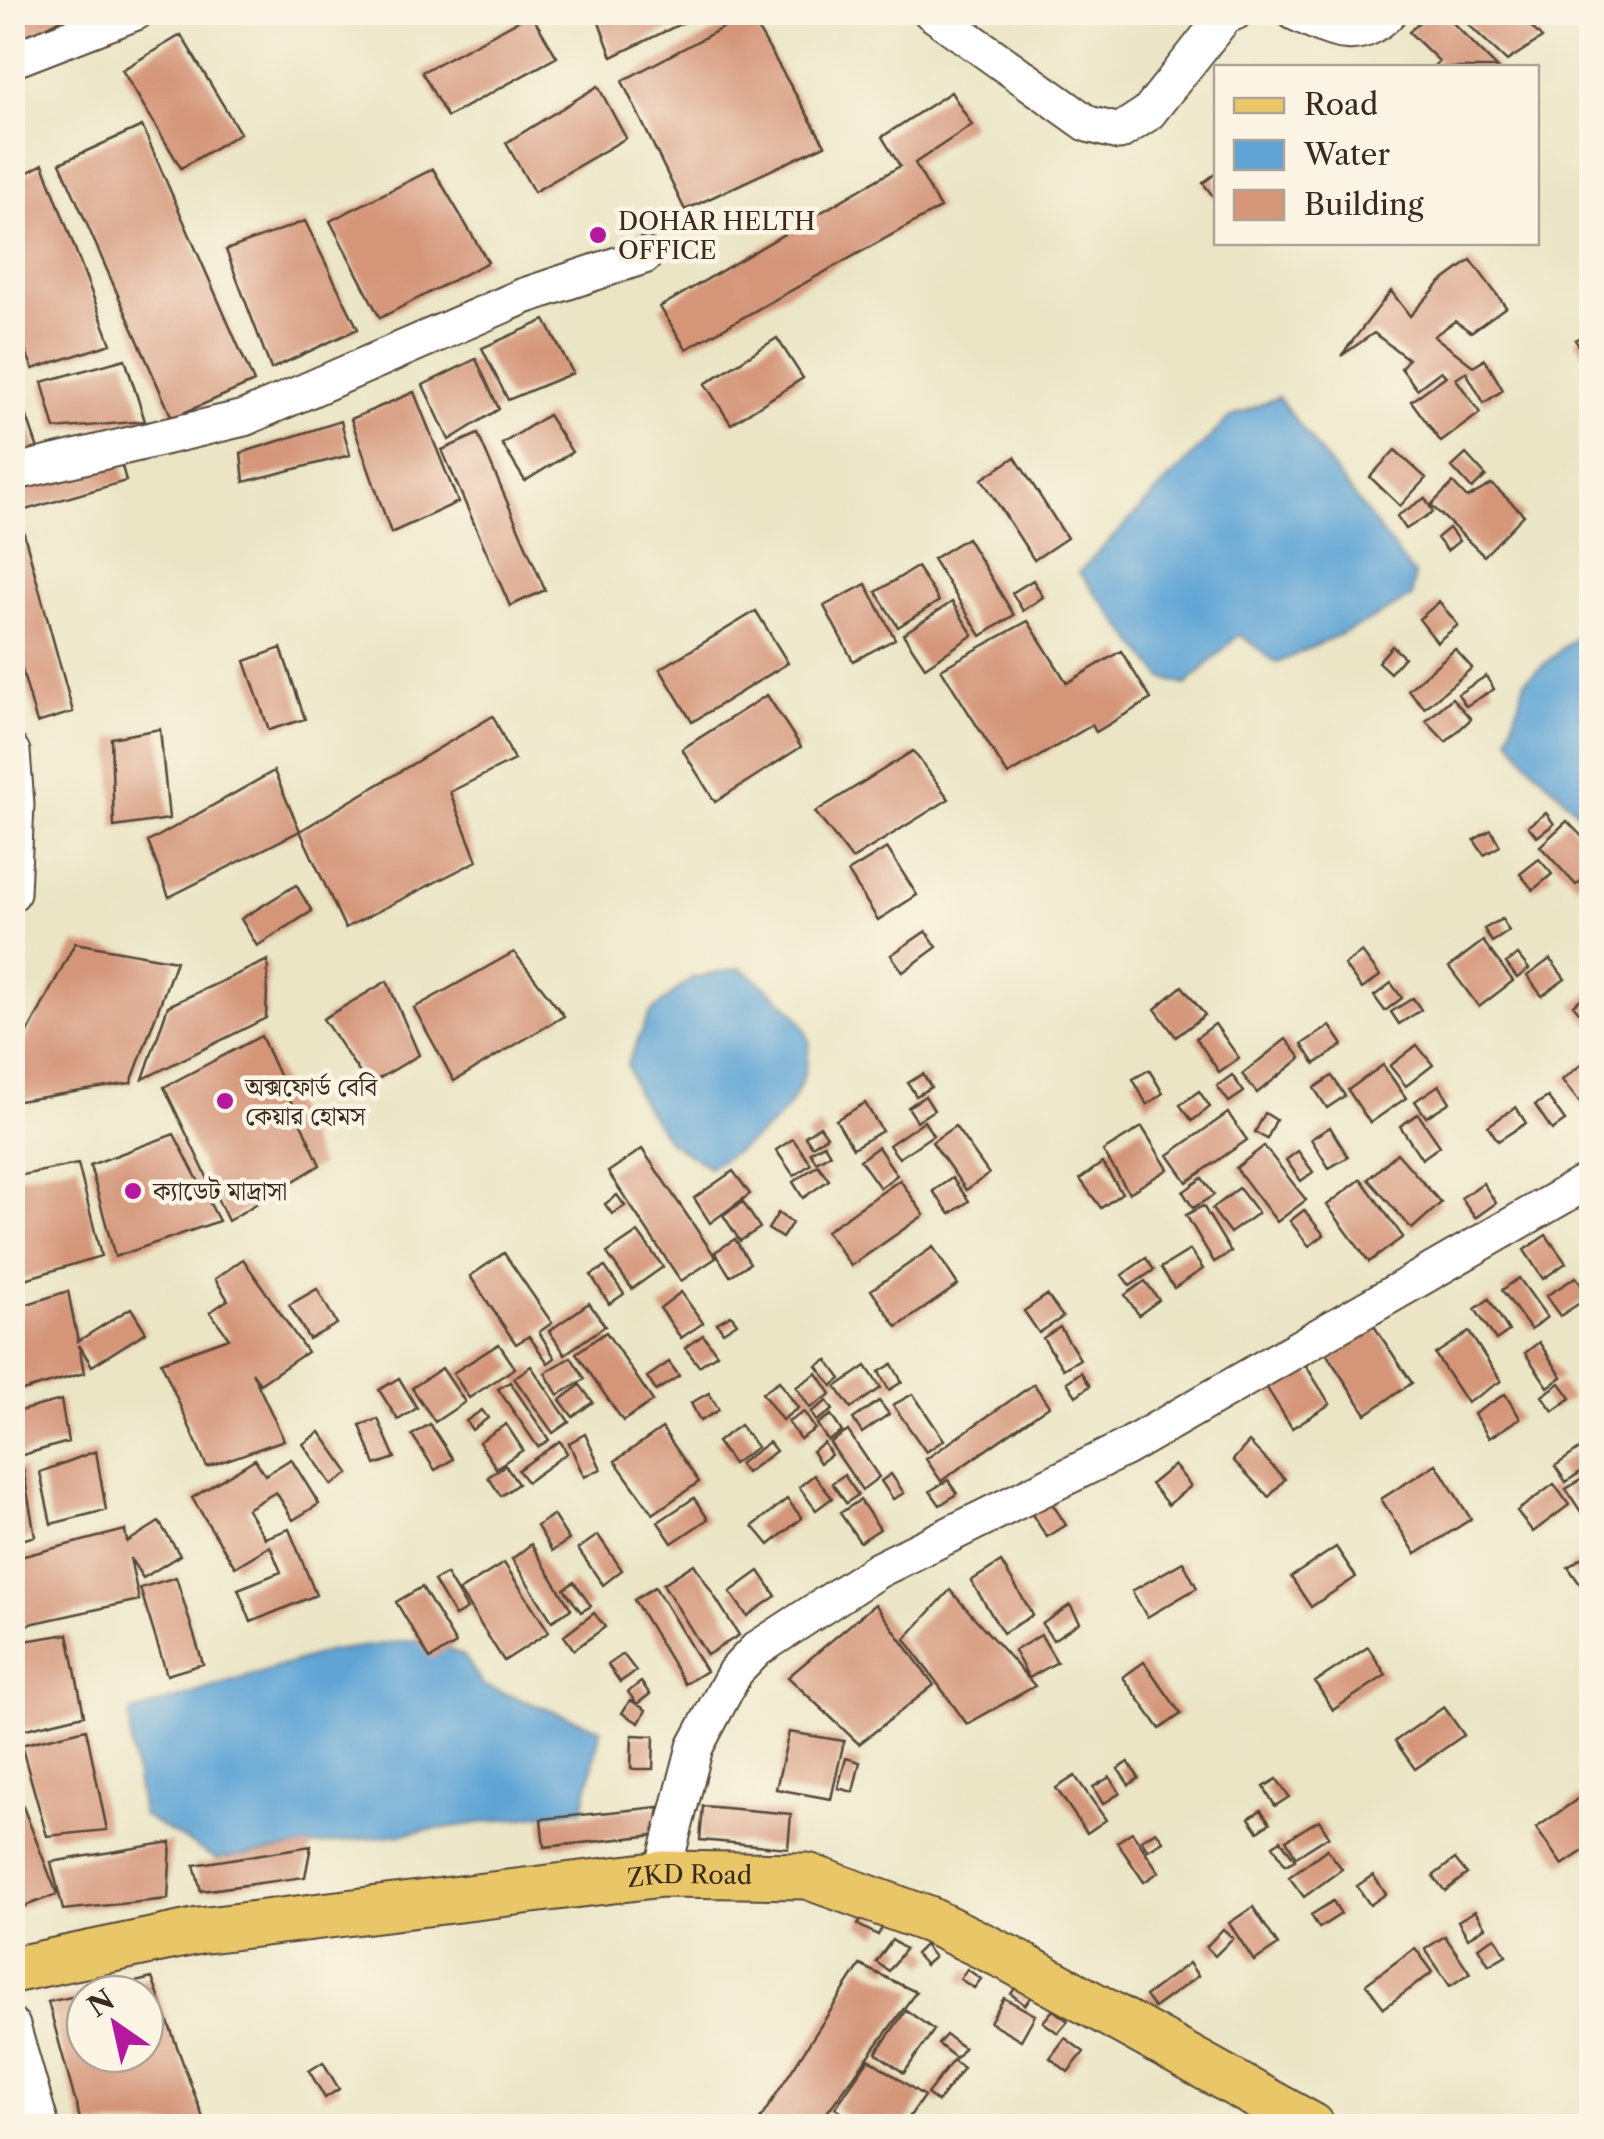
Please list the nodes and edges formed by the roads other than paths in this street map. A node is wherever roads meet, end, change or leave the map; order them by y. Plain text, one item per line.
1 (136, 12) edge
2 (931, 12) edge
3 (1235, 12) edge
4 (1294, 12) edge
5 (1390, 12) edge
6 (12, 60) edge
7 (644, 256) dead end
8 (12, 472) edge
9 (12, 752) edge
10 (12, 893) edge
11 (1592, 1179) edge
12 (662, 1874) junction
13 (12, 1970) edge
14 (12, 2026) edge
15 (41, 2126) edge
16 (1312, 2126) edge

1 - 6 street
2 - 3 street
4 - 5 street
7 - 8 street
9 - 10 street
11 - 12 street
12 - 13 main road, ZKD Road
12 - 16 main road, ZKD Road
14 - 15 street

